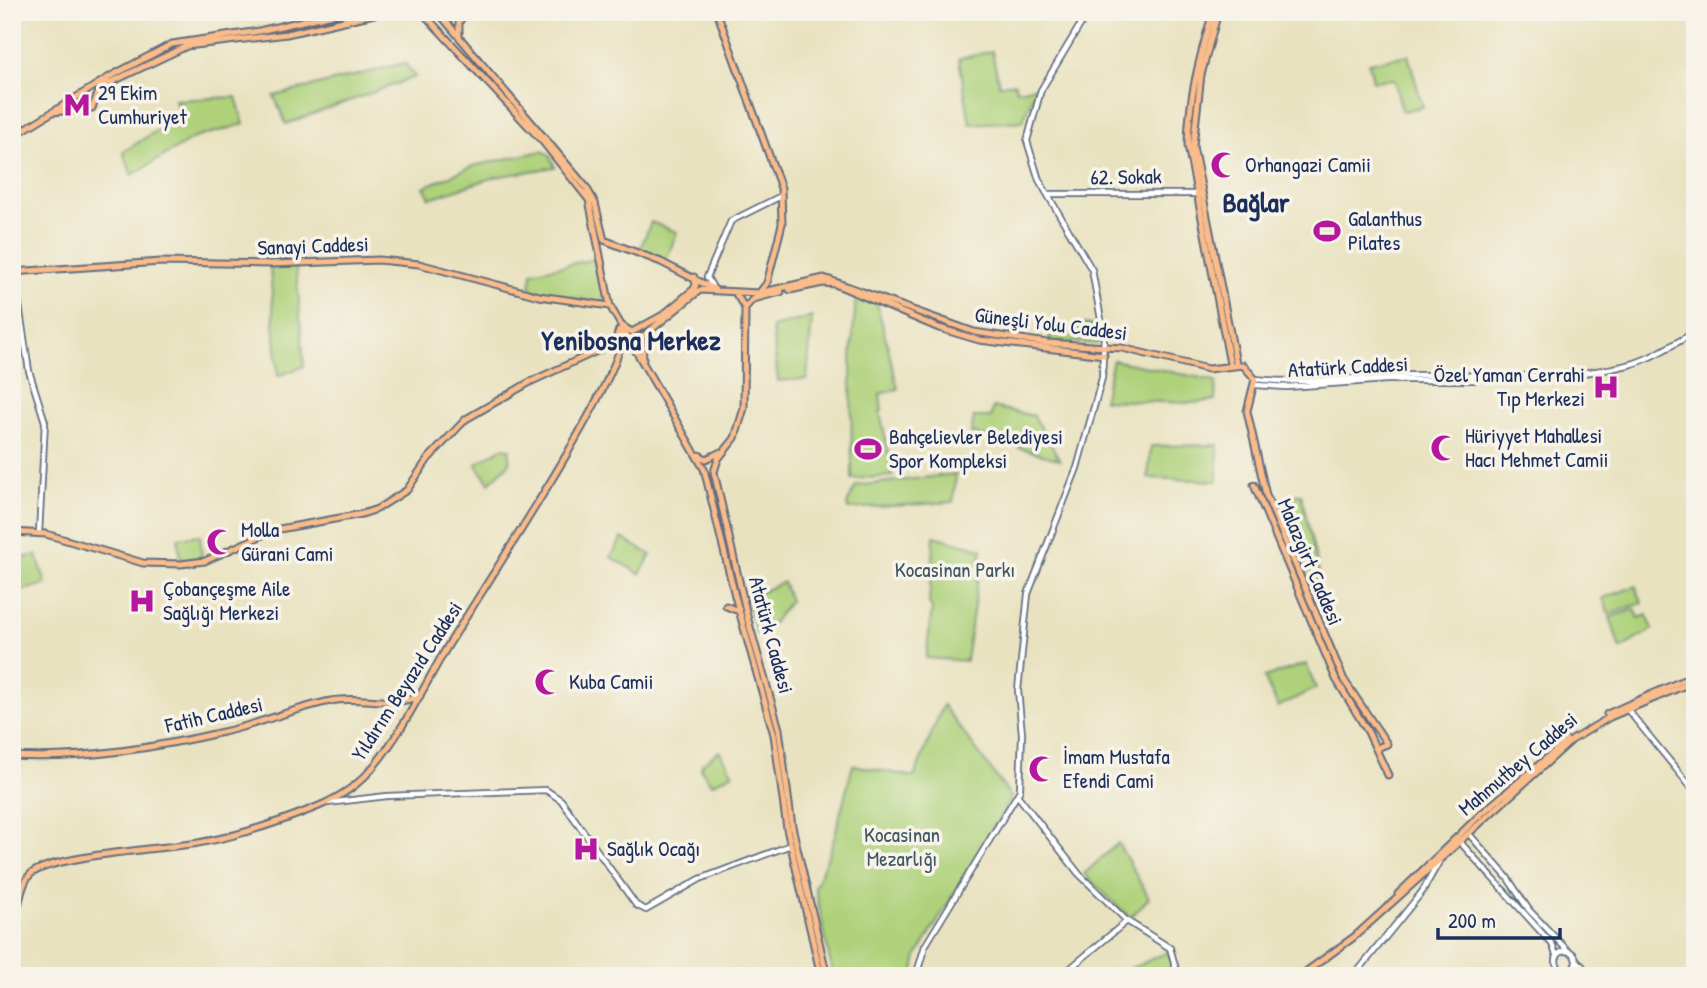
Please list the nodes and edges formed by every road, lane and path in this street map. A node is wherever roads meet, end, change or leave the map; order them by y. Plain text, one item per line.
1 (342, 12) edge
2 (367, 12) edge
3 (383, 12) edge
4 (422, 12) edge
5 (438, 12) edge
6 (468, 12) edge
7 (717, 12) edge
8 (1088, 12) edge
9 (1213, 12) edge
10 (1219, 12) edge
11 (316, 29) junction
12 (459, 36) junction
13 (83, 95) junction
14 (95, 101) junction
15 (84, 109) junction
16 (53, 113) junction
17 (12, 137) edge
18 (1195, 192) junction
19 (1049, 194) junction
20 (782, 196) junction
21 (1202, 197) junction
22 (614, 246) junction
23 (598, 254) junction
24 (710, 268) junction
25 (13, 272) edge
26 (693, 276) junction
27 (715, 289) junction
28 (759, 293) junction
29 (735, 294) junction
30 (610, 306) junction
31 (745, 308) junction
32 (618, 323) junction
33 (1695, 332) edge
34 (645, 333) junction
35 (632, 346) junction
36 (1104, 346) junction
37 (621, 352) junction
38 (1104, 355) junction
39 (643, 360) junction
40 (1233, 364) junction
41 (1255, 382) junction
42 (694, 450) junction
43 (723, 451) junction
44 (1262, 484) junction
45 (1254, 485) joint
46 (12, 532) edge
47 (39, 533) junction
48 (726, 606) dead end
49 (739, 611) junction
50 (1695, 675) edge
51 (1695, 681) edge
52 (420, 696) junction
53 (405, 702) junction
54 (413, 709) junction
55 (1627, 709) junction
56 (1377, 748) junction
57 (12, 755) edge
58 (1388, 775) dead end
59 (1512, 790) junction
60 (1695, 792) edge
61 (1018, 796) junction
62 (324, 803) junction
63 (1483, 817) junction
64 (1469, 834) junction
65 (1460, 842) junction
66 (791, 845) junction
67 (1440, 860) junction
68 (1384, 909) junction
69 (12, 921) edge
70 (1127, 921) junction
71 (1569, 952) junction
72 (1557, 957) junction
73 (1575, 957) junction
74 (1571, 970) junction
75 (821, 976) edge
76 (827, 976) edge
77 (916, 976) edge
78 (1061, 976) edge
79 (1178, 976) edge
80 (1300, 976) edge
81 (1354, 976) edge
82 (1582, 976) edge
83 (1591, 976) edge

1 - 13 main road
2 - 11 main road
3 - 11 main road
4 - 23 main road
5 - 12 main road
6 - 12 main road
7 - 20 main road
8 - 19 street
9 - 18 main road
10 - 21 main road
11 - 14 main road
12 - 22 main road
13 - 14 main road
13 - 15 main road
13 - 16 main road
14 - 15 main road
15 - 16 main road
16 - 17 main road
18 - 19 street, 62. Sokak
18 - 21 street
18 - 40 main road
19 - 36 street
20 - 24 street
20 - 28 main road
21 - 40 main road
22 - 23 main road
22 - 26 main road, Güneşli Yolu Caddesi
23 - 30 main road
24 - 26 street
24 - 27 street
25 - 30 main road, Sanayi Caddesi
25 - 47 street
26 - 27 main road, Güneşli Yolu Caddesi
26 - 32 main road
27 - 29 main road, Güneşli Yolu Caddesi
27 - 34 main road
28 - 29 main road, Güneşli Yolu Caddesi
28 - 36 main road, Güneşli Yolu Caddesi
29 - 31 main road
30 - 32 main road
31 - 38 main road, Güneşli Yolu Caddesi
31 - 43 main road, Atatürk Caddesi
32 - 35 main road
32 - 37 main road
32 - 47 main road
33 - 41 street, Atatürk Caddesi
34 - 35 main road
34 - 39 main road
35 - 37 main road
35 - 39 main road
36 - 38 street
36 - 40 main road, Güneşli Yolu Caddesi
37 - 52 main road, Yıldırım Beyazıd Caddesi
38 - 61 street
39 - 42 main road
40 - 41 main road
41 - 44 main road, Malazgirt Caddesi
42 - 43 main road
42 - 49 main road
43 - 76 main road, Atatürk Caddesi
44 - 45 street
44 - 56 main road, Malazgirt Caddesi
45 - 56 main road, Malazgirt Caddesi
46 - 47 main road
48 - 49 main road
49 - 66 main road
50 - 59 main road, Mahmutbey Caddesi
51 - 55 main road, Mahmutbey Caddesi
52 - 53 main road, Fatih Caddesi
52 - 54 main road, Yıldırım Beyazıd Caddesi
53 - 54 main road
53 - 57 main road, Fatih Caddesi
54 - 62 main road, Yıldırım Beyazıd Caddesi
55 - 59 main road, Mahmutbey Caddesi
55 - 60 street
56 - 58 main road, Malazgirt Caddesi
59 - 63 main road, Mahmutbey Caddesi
61 - 70 street
61 - 77 street
62 - 66 street
62 - 69 main road, Yıldırım Beyazıd Caddesi
63 - 64 main road, Mahmutbey Caddesi
63 - 68 main road, Mahmutbey Caddesi
64 - 65 main road, Mahmutbey Caddesi
64 - 71 street
65 - 67 main road, Mahmutbey Caddesi
65 - 72 street
66 - 75 main road
67 - 68 main road, Mahmutbey Caddesi
67 - 81 street
68 - 80 main road, Mahmutbey Caddesi
70 - 78 street
70 - 79 street
71 - 72 street
71 - 73 street
72 - 74 street
73 - 74 street
73 - 83 street
74 - 82 street

